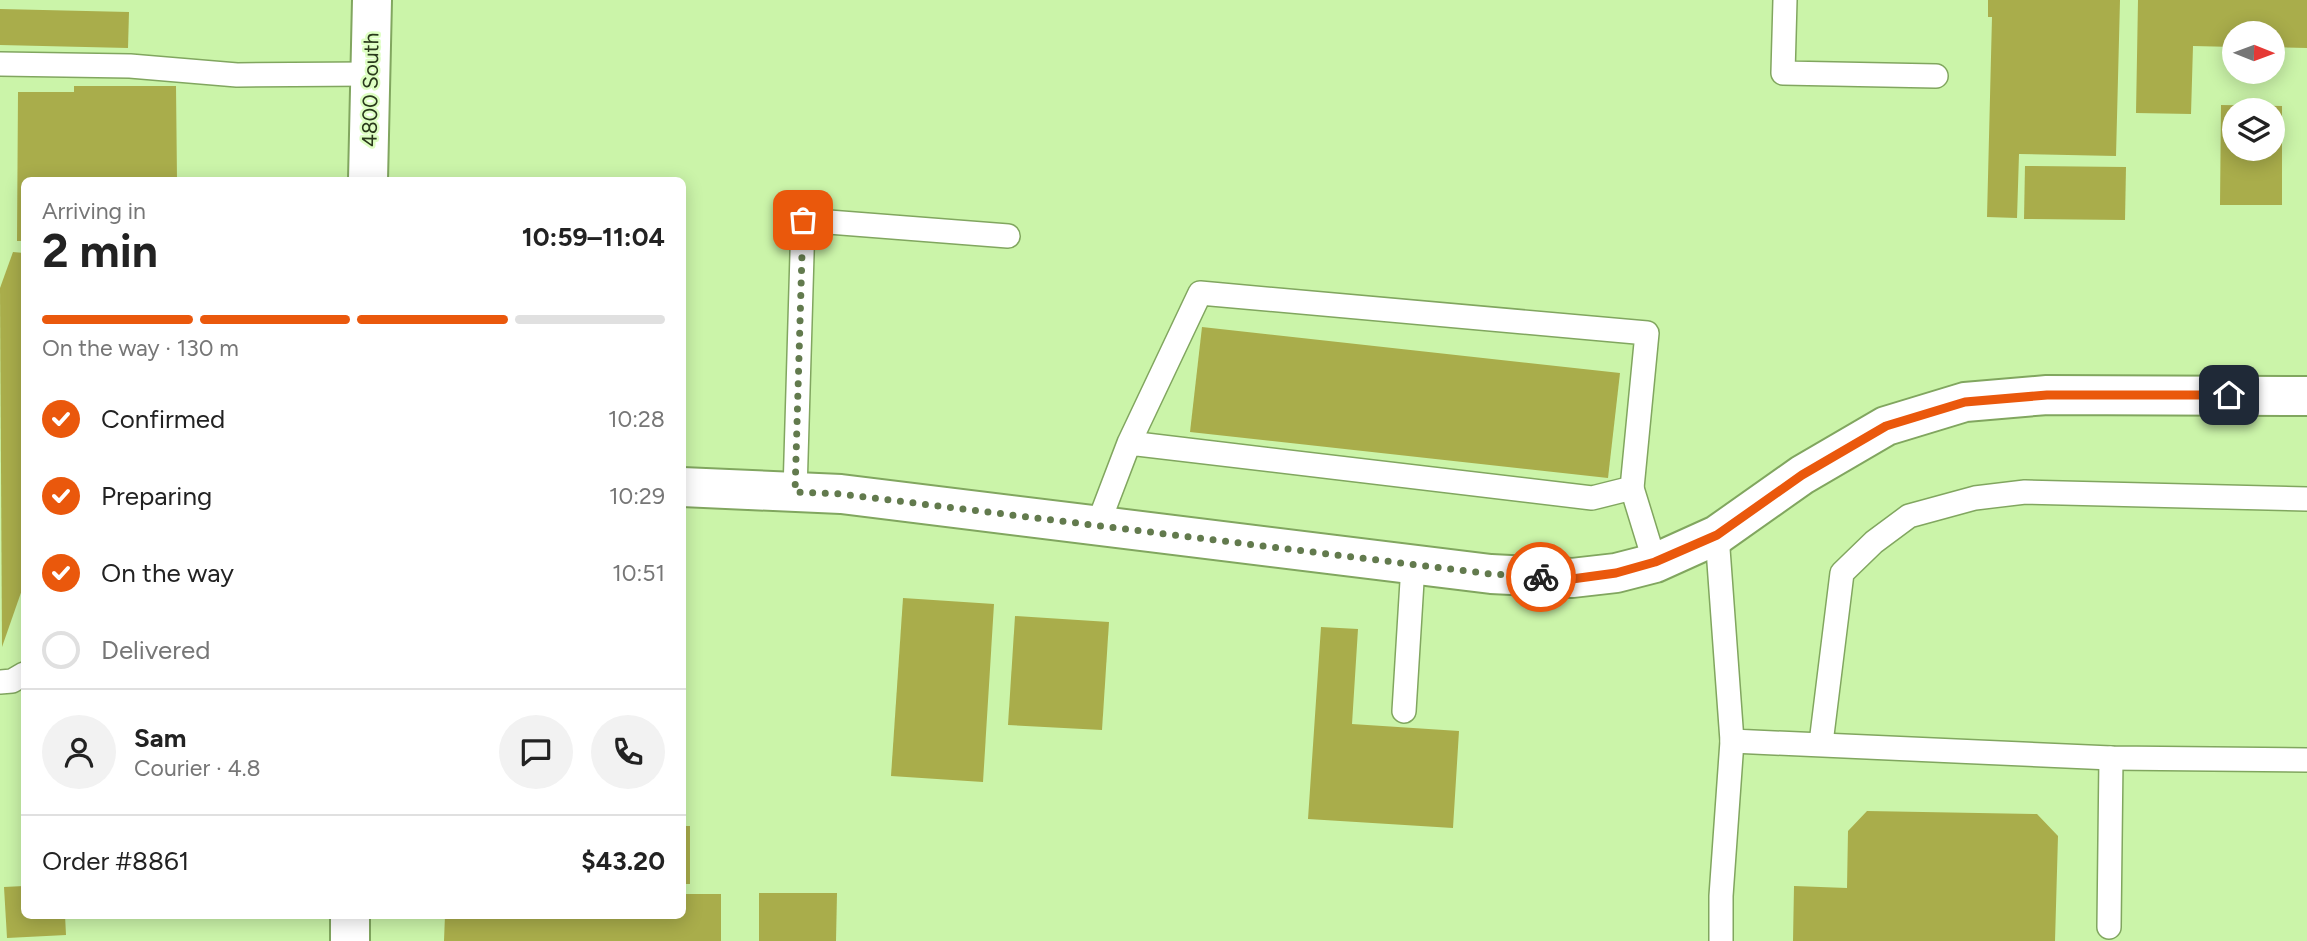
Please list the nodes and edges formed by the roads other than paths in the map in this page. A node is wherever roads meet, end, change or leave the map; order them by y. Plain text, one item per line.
1 (372, 0) edge
2 (1785, 0) edge
3 (0, 64) edge
4 (370, 75) junction
5 (1936, 76) dead end
6 (368, 177) edge
7 (1007, 236) dead end
8 (2307, 396) edge
9 (1129, 443) junction
10 (686, 487) edge
11 (1632, 488) junction
12 (795, 492) junction
13 (2307, 499) edge
14 (1097, 527) junction
15 (1717, 535) junction
16 (1655, 562) junction
17 (1413, 565) junction
18 (21, 676) edge
19 (0, 682) edge
20 (1404, 711) dead end
21 (1731, 741) junction
22 (1821, 743) junction
23 (2111, 758) junction
24 (2307, 760) edge
25 (350, 919) edge
26 (2109, 927) dead end
27 (349, 941) edge
28 (1721, 941) edge

1 - 4 street, 4800 South
2 - 5 lane
3 - 4 lane
4 - 6 street, 4800 South
7 - 12 lane
8 - 15 street
9 - 11 lane
9 - 11 lane
9 - 14 lane
10 - 12 street
11 - 16 lane
12 - 14 street
13 - 22 lane
14 - 17 street
15 - 16 street
15 - 21 lane
16 - 17 street
17 - 20 lane
18 - 19 lane
21 - 22 lane
21 - 28 lane
22 - 23 lane
23 - 24 lane
23 - 26 lane
25 - 27 street

